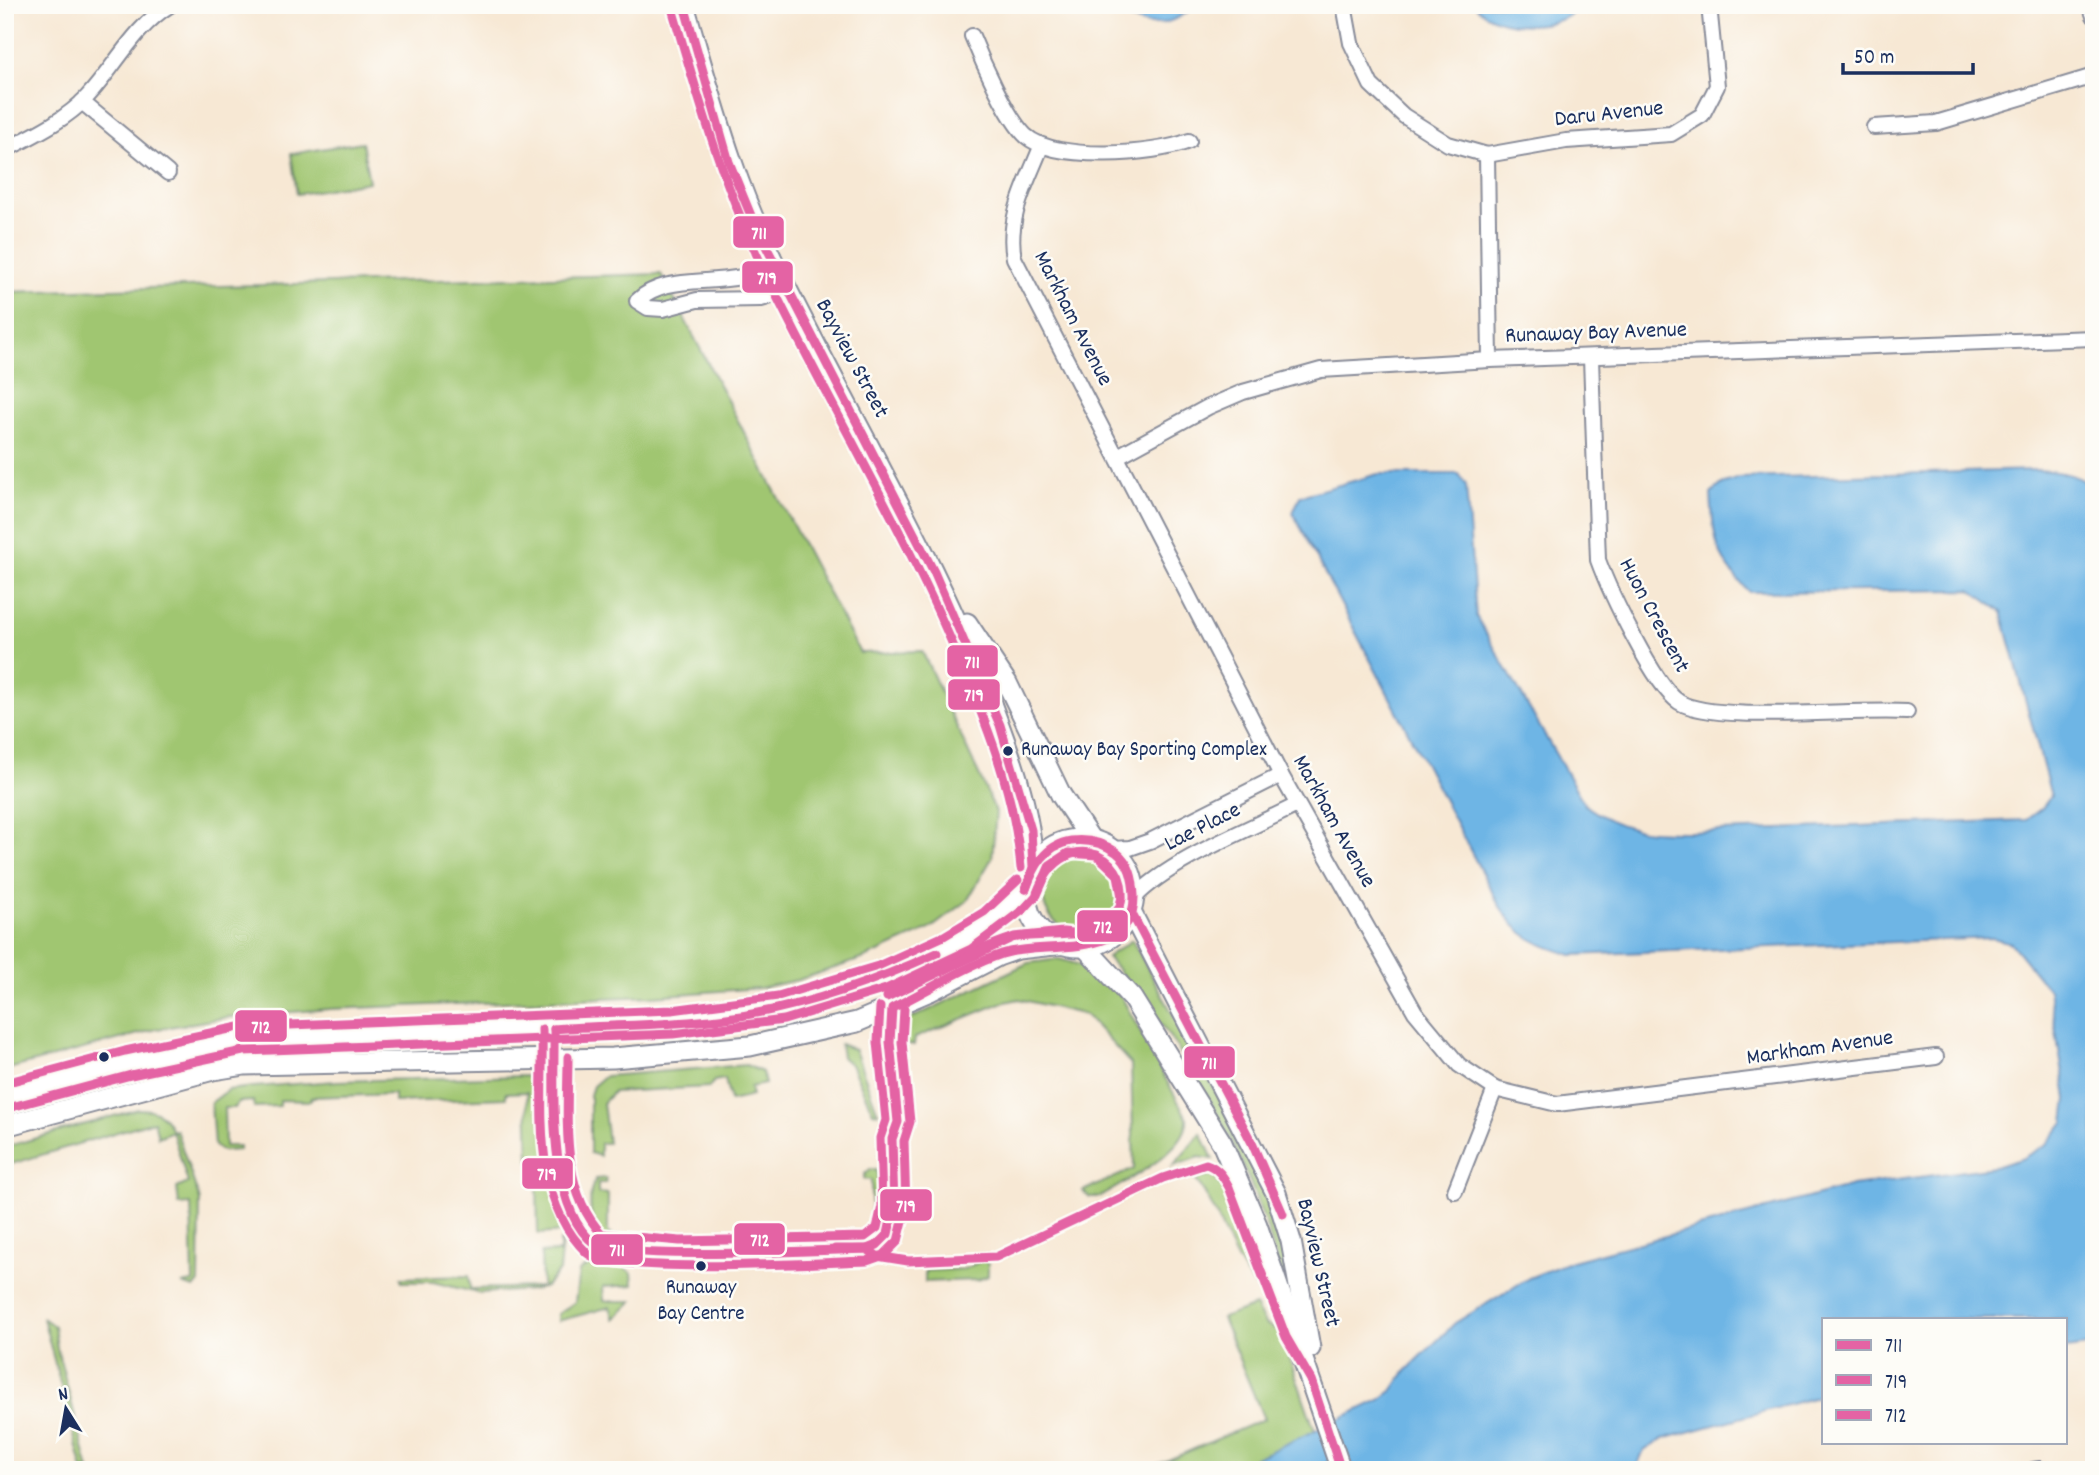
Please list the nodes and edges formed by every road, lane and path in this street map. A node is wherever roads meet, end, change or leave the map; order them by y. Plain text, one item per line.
1 (170, 5) edge
2 (684, 5) edge
3 (1344, 5) edge
4 (1709, 5) edge
5 (2090, 5) edge
6 (2094, 16) edge
7 (972, 36) dead end
8 (2094, 76) edge
9 (82, 102) junction
10 (1874, 127) dead end
11 (1189, 141) dead end
12 (1041, 147) junction
13 (5, 150) edge
14 (1487, 155) junction
15 (168, 173) dead end
16 (774, 265) junction
17 (788, 291) junction
18 (2094, 338) edge
19 (1591, 358) junction
20 (1490, 360) junction
21 (1118, 456) junction
22 (934, 572) junction
23 (1907, 712) dead end
24 (1281, 775) junction
25 (1297, 805) junction
26 (1091, 840) junction
27 (1112, 849) junction
28 (1033, 867) junction
29 (1026, 889) junction
30 (1133, 905) junction
31 (1063, 944) junction
32 (1085, 947) junction
33 (871, 982) junction
34 (857, 1022) junction
35 (1936, 1057) dead end
36 (1495, 1089) junction
37 (5, 1096) edge
38 (5, 1126) edge
39 (1455, 1191) dead end
40 (1321, 1407) junction
41 (1341, 1470) edge

1 - 9 street
2 - 16 main road, Bayview Street
3 - 14 street, Daru Avenue
4 - 14 street, Daru Avenue
5 - 6 street
7 - 12 street
8 - 10 street
9 - 13 street
9 - 15 street
11 - 12 street
12 - 21 street, Markham Avenue
14 - 20 street
16 - 17 main road, Bayview Street
16 - 17 street
17 - 22 main road, Bayview Street
18 - 19 street, Runaway Bay Avenue
19 - 20 street, Runaway Bay Avenue
19 - 23 street, Huon Crescent
20 - 21 street, Runaway Bay Avenue
21 - 24 street, Markham Avenue
22 - 26 main road, Bayview Street
22 - 28 main road, Bayview Street
24 - 25 street, Markham Avenue
24 - 27 street, Lae Place
25 - 30 street, Lae Place
25 - 36 street, Markham Avenue
26 - 27 main road
26 - 28 main road
27 - 30 main road
28 - 29 main road
29 - 31 main road
29 - 33 main road
30 - 32 main road
30 - 40 main road, Bayview Street
31 - 32 main road
31 - 34 main road
32 - 40 main road, Bayview Street
33 - 34 main road
33 - 37 main road
34 - 38 main road
35 - 36 street, Markham Avenue
36 - 39 street
40 - 41 main road, Bayview Street

